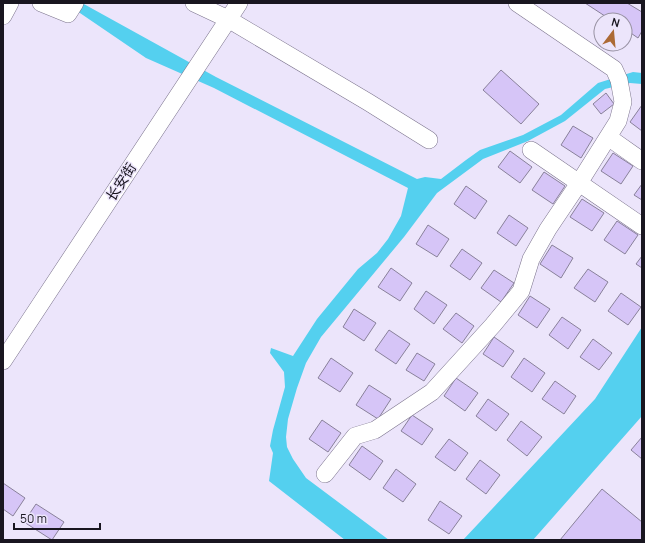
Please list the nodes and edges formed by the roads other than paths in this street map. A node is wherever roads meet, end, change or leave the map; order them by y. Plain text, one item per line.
1 (10, 3) edge
2 (41, 3) edge
3 (75, 3) edge
4 (194, 3) edge
5 (239, 3) edge
6 (517, 3) edge
7 (3, 16) edge
8 (228, 19) junction
9 (608, 137) junction
10 (429, 140) dead end
11 (531, 150) dead end
12 (642, 161) edge
13 (579, 183) junction
14 (642, 226) edge
15 (3, 361) edge
16 (324, 474) dead end

1 - 7 street
2 - 3 street
4 - 8 street
5 - 8 street, 长安街
6 - 9 street
8 - 10 street
8 - 15 street, 长安街
9 - 12 street
9 - 13 street
11 - 13 street
13 - 14 street
13 - 16 street

